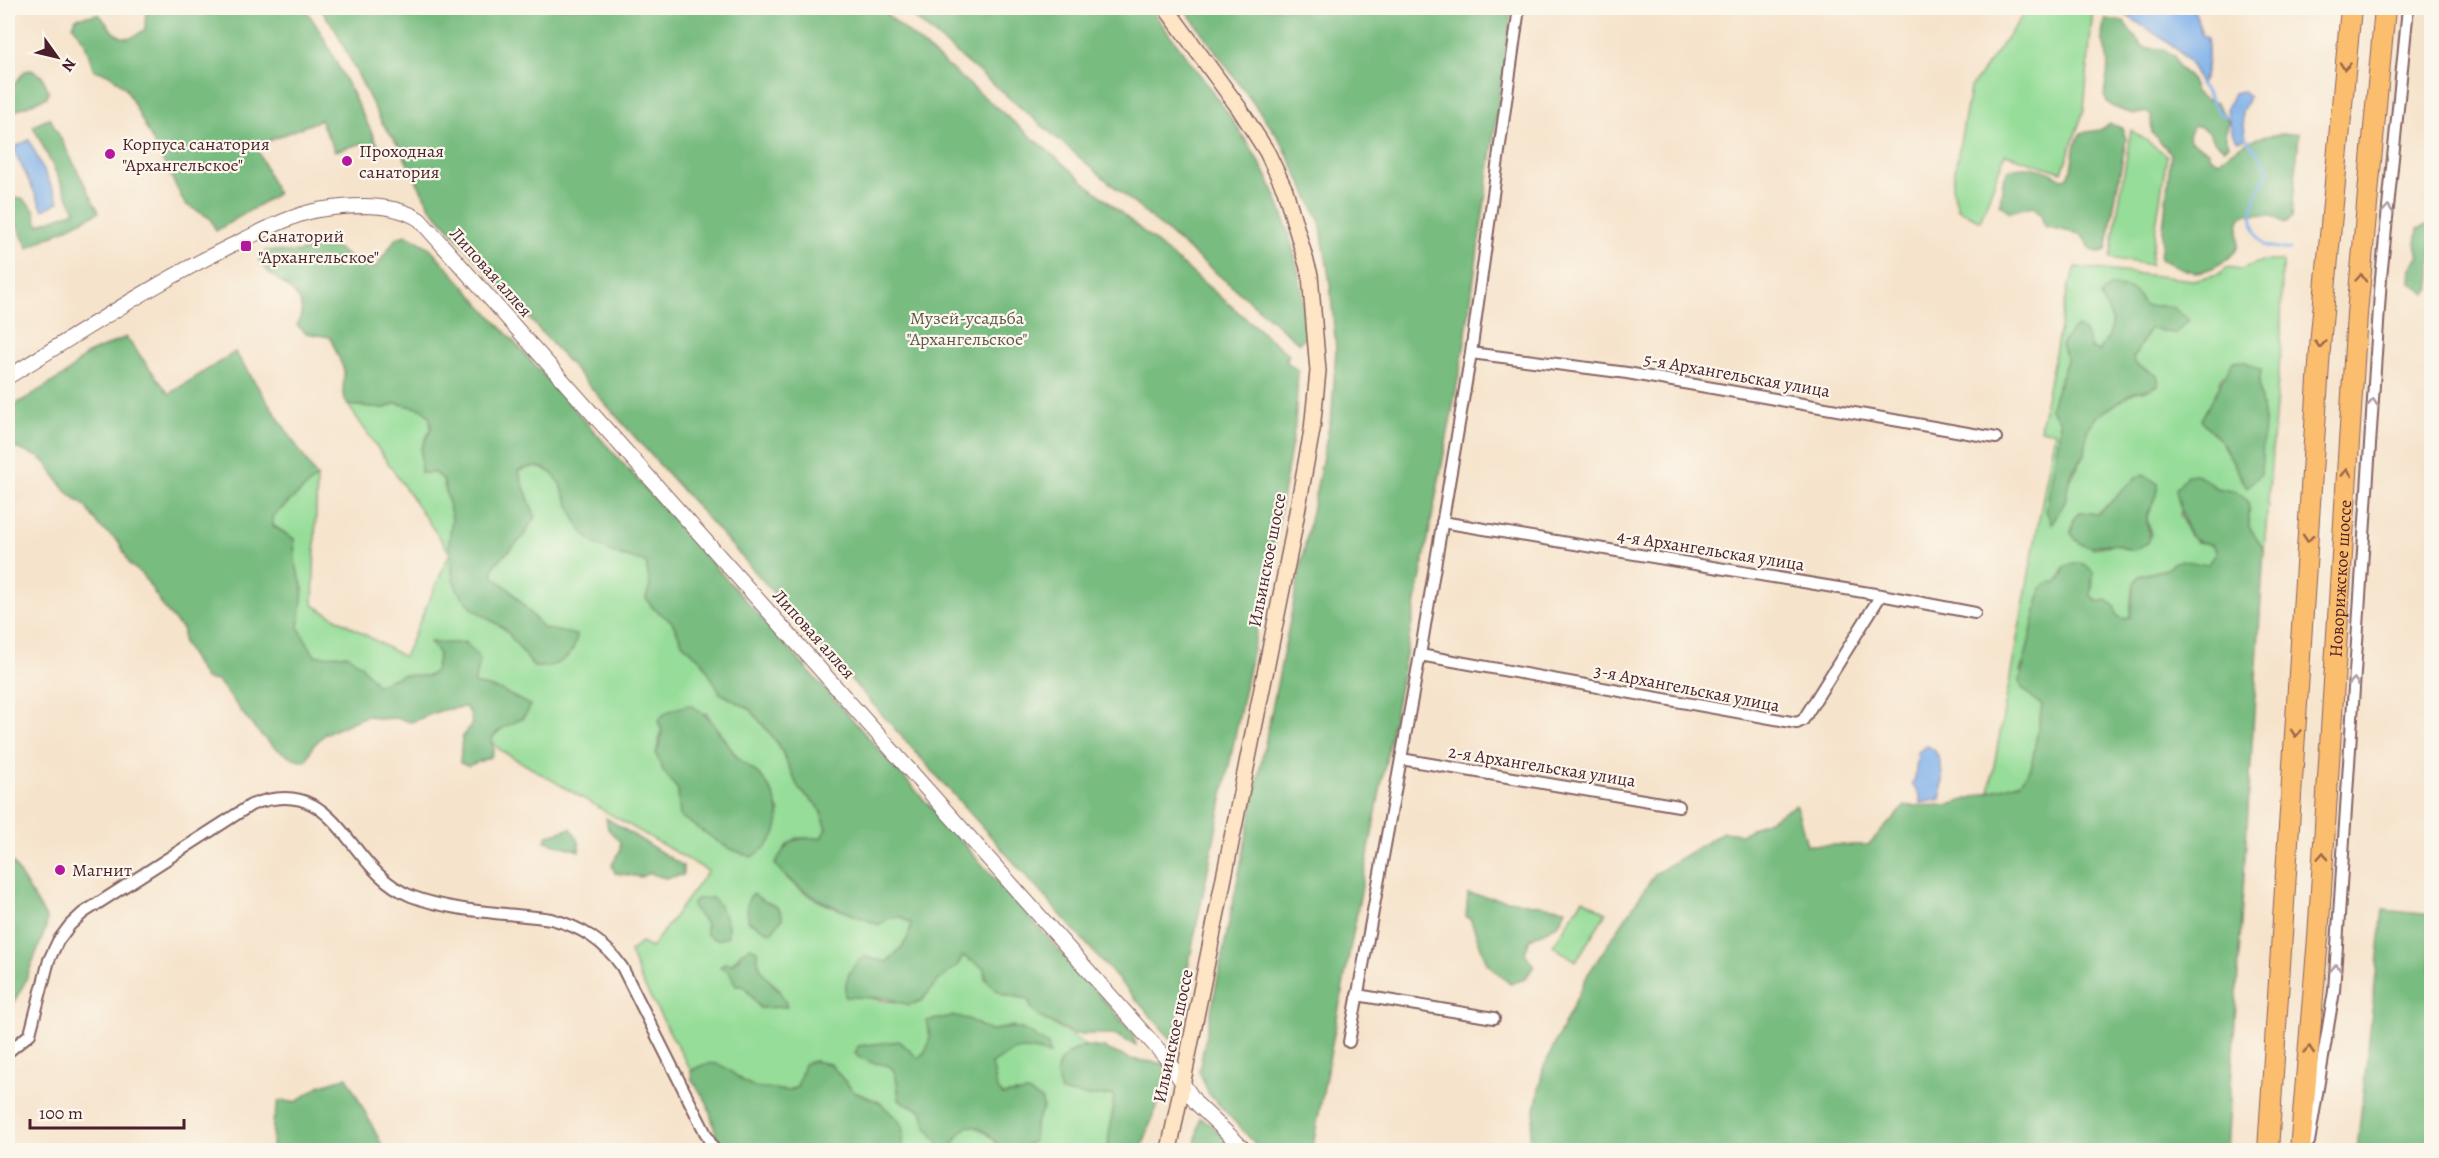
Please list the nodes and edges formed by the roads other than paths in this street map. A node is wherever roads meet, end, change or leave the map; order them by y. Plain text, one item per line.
1 (1167, 8) edge
2 (1519, 8) edge
3 (2351, 8) edge
4 (2385, 8) edge
5 (2408, 8) edge
6 (1471, 353) junction
7 (8, 377) edge
8 (1996, 438) dead end
9 (1442, 522) junction
10 (1881, 595) junction
11 (1975, 613) dead end
12 (1420, 655) junction
13 (1401, 759) junction
14 (1679, 806) dead end
15 (1357, 995) junction
16 (1494, 1018) dead end
17 (1348, 1042) dead end
18 (8, 1052) edge
19 (1183, 1084) junction
20 (714, 1150) edge
21 (1169, 1150) edge
22 (1245, 1150) edge
23 (2268, 1150) edge
24 (2301, 1150) edge
25 (2307, 1150) edge

1 - 19 main road, Ильинское шоссе
2 - 6 street
3 -> 23 highway, Новорижское шоссе
24 -> 4 highway, Новорижское шоссе
25 -> 5 street
6 - 8 street, 5-я Архангельская улица
6 - 9 street
7 - 19 street, Липовая аллея
9 - 10 street, 4-я Архангельская улица
9 - 12 street
10 - 11 street, 4-я Архангельская улица
10 - 12 street, 3-я Архангельская улица
12 - 13 street
13 - 14 street, 2-я Архангельская улица
13 - 15 street
15 - 16 street
15 - 17 street
18 - 20 street
19 - 21 main road, Ильинское шоссе
19 - 22 street, Липовая аллея

